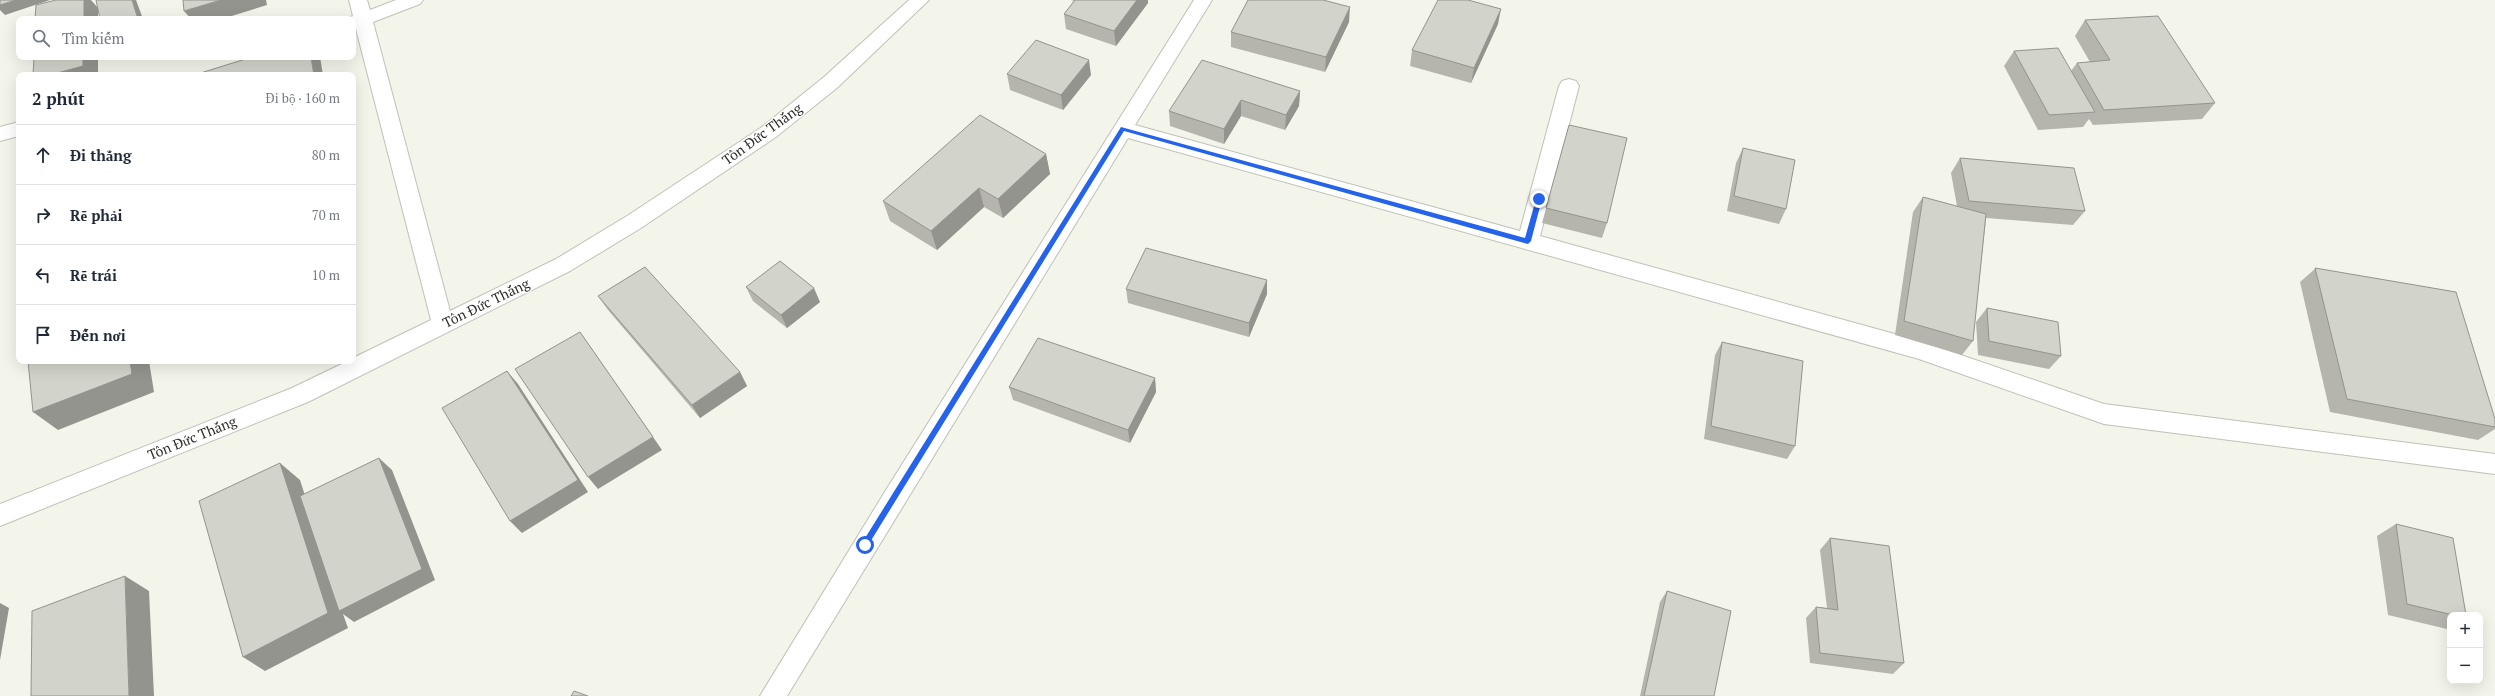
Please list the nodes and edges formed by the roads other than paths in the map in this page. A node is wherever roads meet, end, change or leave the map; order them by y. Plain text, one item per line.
1 (358, 0) edge
2 (414, 0) edge
3 (920, 0) edge
4 (1203, 0) edge
5 (358, 21) edge
6 (1569, 86) dead end
7 (1123, 129) junction
8 (16, 130) edge
9 (0, 134) edge
10 (1528, 241) junction
11 (443, 324) junction
12 (2495, 464) edge
13 (0, 515) edge
14 (773, 696) edge

1 - 5 street
2 - 5 street
3 - 11 street, Tôn Đức Thắng
4 - 7 street
5 - 11 street
6 - 10 street
7 - 10 street
7 - 14 street
8 - 9 street
10 - 12 street
11 - 13 street, Tôn Đức Thắng

